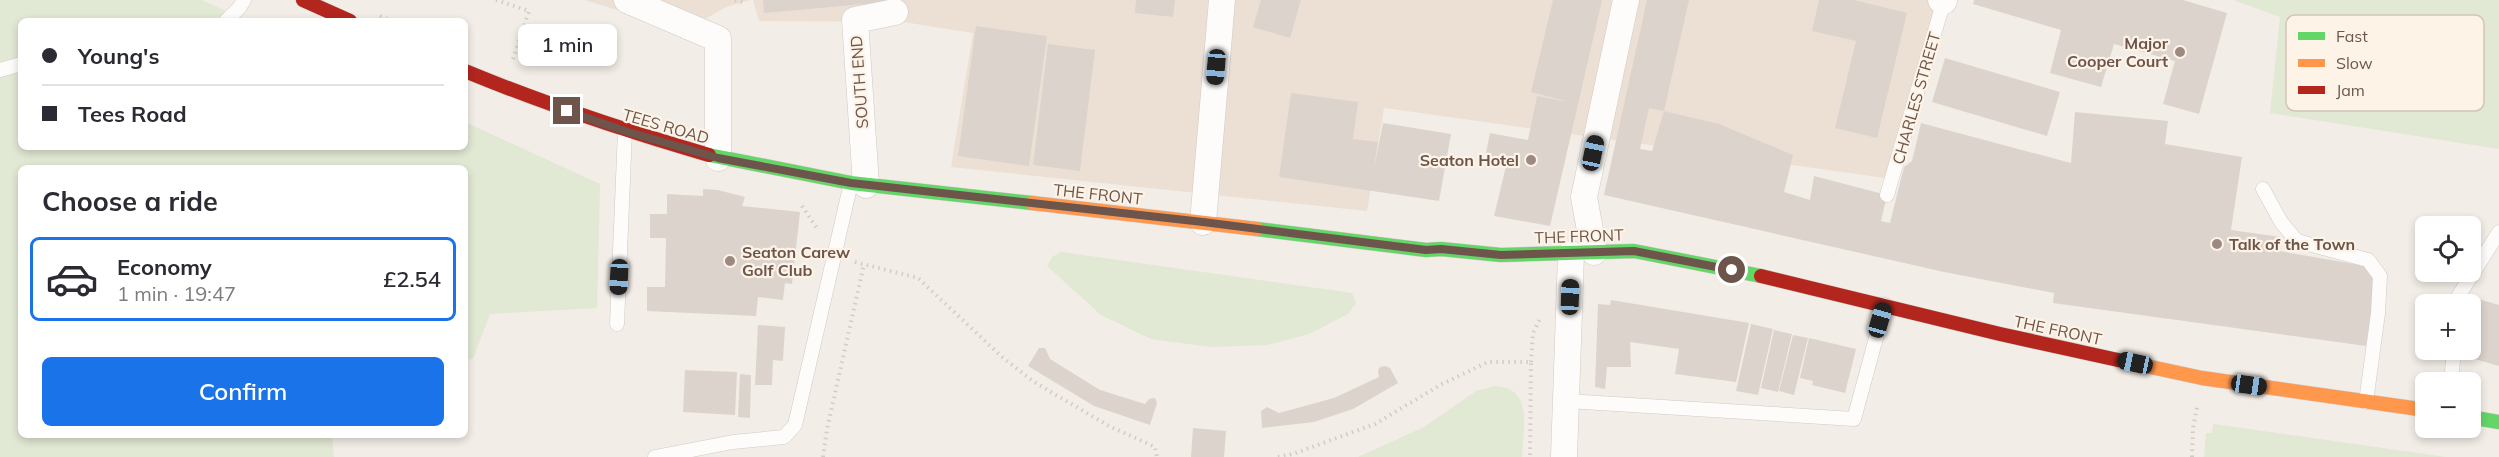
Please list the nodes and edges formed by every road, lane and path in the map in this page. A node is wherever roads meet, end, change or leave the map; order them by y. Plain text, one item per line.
1 (244, 0) edge
2 (303, 0) edge
3 (496, 0) edge
4 (627, 0) edge
5 (735, 0) edge
6 (1222, 0) edge
7 (1626, 0) edge
8 (1943, 0) edge
9 (742, 2) dead end
10 (895, 12) dead end
11 (229, 18) edge
12 (343, 18) edge
13 (512, 62) dead end
14 (18, 65) edge
15 (0, 70) edge
16 (468, 72) edge
17 (625, 131) junction
18 (718, 158) junction
19 (858, 184) junction
20 (2263, 189) dead end
21 (1887, 195) dead end
22 (1203, 222) junction
23 (2499, 232) edge
24 (1583, 253) junction
25 (834, 256) junction
26 (864, 264) junction
27 (2460, 294) edge
28 (1885, 304) junction
29 (617, 324) dead end
30 (1567, 400) junction
31 (2366, 402) junction
32 (2415, 409) edge
33 (2481, 419) edge
34 (2499, 422) edge
35 (2193, 428) dead end
36 (655, 457) edge
37 (823, 457) edge
38 (1157, 457) edge
39 (1278, 457) edge
40 (1530, 457) edge
41 (1535, 457) edge
42 (1564, 457) edge
43 (2192, 457) edge

1 - 11 lane
2 - 12 main road
3 - 13 path
4 - 18 street
5 - 9 path
6 - 22 street
7 - 24 street
8 - 21 lane, CHARLES STREET
10 - 19 street, SOUTH END
14 - 15 lane
16 - 17 main road, TEES ROAD
17 - 18 main road, TEES ROAD
17 - 29 lane
18 - 19 main road, TEES ROAD
19 - 22 main road, THE FRONT
19 - 25 lane
20 - 31 lane
22 - 24 main road, THE FRONT
23 - 27 lane
24 - 28 main road, THE FRONT
24 - 30 street
25 - 26 path
25 - 36 lane
26 - 37 path
26 - 38 path
28 - 30 lane
28 - 31 main road, THE FRONT
30 - 42 street
31 - 32 main road, THE FRONT
33 - 34 main road
35 - 43 path
39 - 40 path
40 - 41 path

